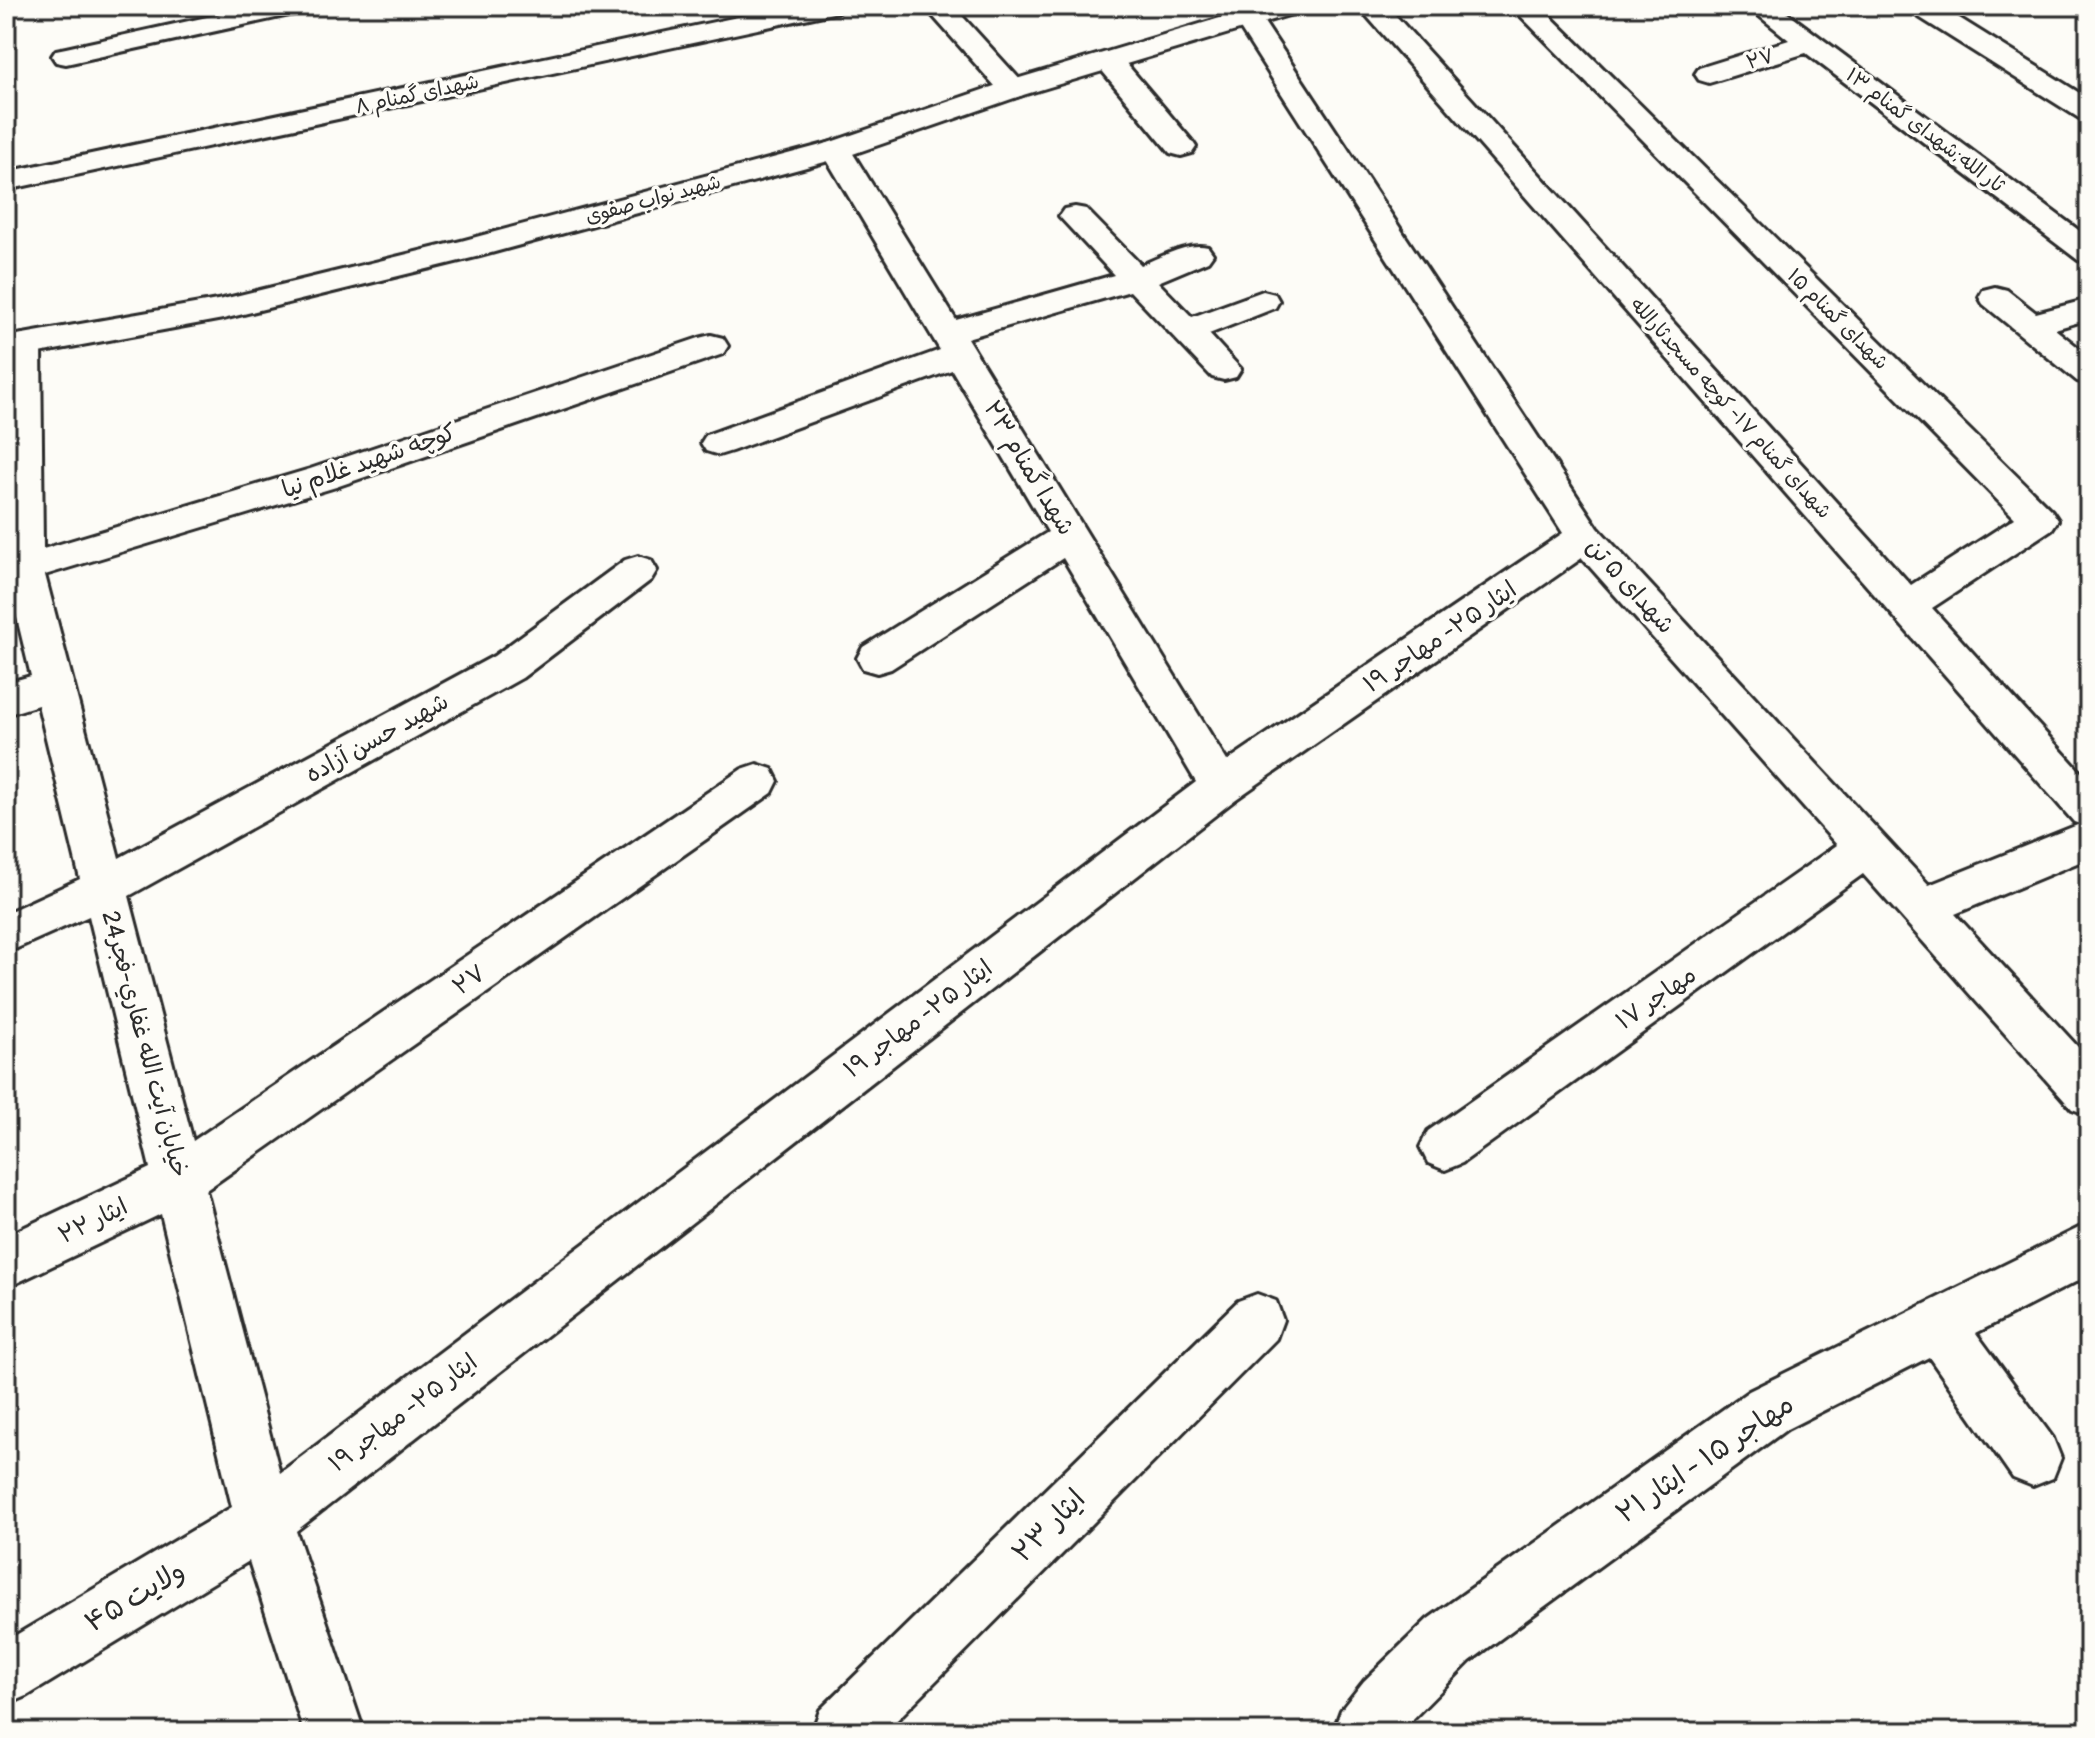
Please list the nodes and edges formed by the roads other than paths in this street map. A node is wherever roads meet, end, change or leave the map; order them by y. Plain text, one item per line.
1 (294, 6) edge
2 (828, 6) edge
3 (938, 6) edge
4 (1289, 6) edge
5 (1372, 6) edge
6 (1525, 6) edge
7 (1761, 6) edge
8 (1921, 6) edge
9 (1248, 19) junction
10 (1810, 43) junction
11 (66, 56) dead end
12 (1109, 61) junction
13 (1709, 74) dead end
14 (1013, 89) junction
15 (2089, 112) edge
16 (1181, 147) dead end
17 (836, 150) junction
18 (6, 181) edge
19 (1075, 216) dead end
20 (2089, 253) edge
21 (1197, 254) dead end
22 (1137, 279) junction
23 (1995, 297) dead end
24 (1263, 301) dead end
25 (2089, 309) edge
26 (2030, 325) junction
27 (1187, 331) junction
28 (953, 344) junction
29 (15, 346) edge
30 (711, 346) dead end
31 (1224, 369) dead end
32 (2089, 373) edge
33 (719, 443) dead end
34 (15, 456) edge
35 (1069, 536) junction
36 (1585, 537) junction
37 (24, 568) junction
38 (638, 570) dead end
39 (1907, 606) junction
40 (877, 658) dead end
41 (53, 685) junction
42 (6, 699) edge
43 (757, 781) dead end
44 (1221, 787) junction
45 (2089, 810) edge
46 (2089, 839) edge
47 (1866, 848) junction
48 (104, 888) junction
49 (1922, 908) junction
50 (6, 934) edge
51 (2089, 1093) edge
52 (1445, 1147) dead end
53 (180, 1179) junction
54 (2089, 1248) edge
55 (6, 1263) edge
56 (1257, 1320) dead end
57 (1938, 1324) junction
58 (2033, 1458) dead end
59 (264, 1520) junction
60 (6, 1675) edge
61 (334, 1732) edge
62 (842, 1732) edge
63 (1363, 1732) edge

1 - 11 street
2 - 18 street, شهدای گمنام ۸
3 - 14 street
4 - 9 street, شهید نواب صفوی
5 - 39 street, شهدای گمنام ۱۷- كوچه مسجدثارالله
6 - 39 street, شهدای گمنام ۱۵
7 - 10 street, ثار الله;شهدای گمنام ۱۳
8 - 15 street
9 - 12 street, شهید نواب صفوی
9 - 36 street, شهدای ۵ تن
10 - 13 street, ۲۷
10 - 20 street, ثار الله;شهدای گمنام ۱۳
12 - 14 street, شهید نواب صفوی
12 - 16 street
14 - 17 street, شهید نواب صفوی
17 - 28 street, شهدا گمنام ۲۳
17 - 29 street, شهید نواب صفوی
19 - 22 street
21 - 22 street
22 - 27 street
22 - 28 street
23 - 26 street
24 - 27 street
25 - 26 street
26 - 32 street
27 - 31 street
28 - 33 street
28 - 35 street, شهدا گمنام ۲۳
29 - 34 street, خيابان آيت الله غفاري-فجر24
30 - 37 street, کوچه شهید غلام نیا
34 - 37 street, خيابان آيت الله غفاري-فجر24
35 - 40 street
35 - 44 street, شهدا گمنام ۲۳
36 - 44 street, ایثار ۲۵- مهاجر ۱۹
36 - 47 street, شهدای ۵ تن
37 - 41 street, خيابان آيت الله غفاري-فجر24
38 - 48 street, شهید حسن آزاده
39 - 45 street, شهدای گمنام ۱۷- كوچه مسجدثارالله
41 - 42 street
41 - 48 street, خيابان آيت الله غفاري-فجر24
43 - 53 street, ۲۷
44 - 59 street, ایثار ۲۵- مهاجر ۱۹
46 - 49 street
47 - 49 street, شهدای ۵ تن
47 - 52 street, مهاجر ۱۷
48 - 50 street, شهید حسن آزاده
48 - 53 street, خيابان آيت الله غفاري-فجر24
49 - 51 street, شهدای ۵ تن
53 - 55 street, ایثار ۲۲
53 - 59 street, خيابان آيت الله غفاري-فجر24
54 - 57 street, مهاجر ۱۵ - ایثار ۲۱
56 - 62 street, ایثار ۲۳
57 - 58 street
57 - 63 street, مهاجر ۱۵ - ایثار ۲۱
59 - 60 street, ولایت ۴۵
59 - 61 street, خيابان آيت الله غفاري-فجر24

